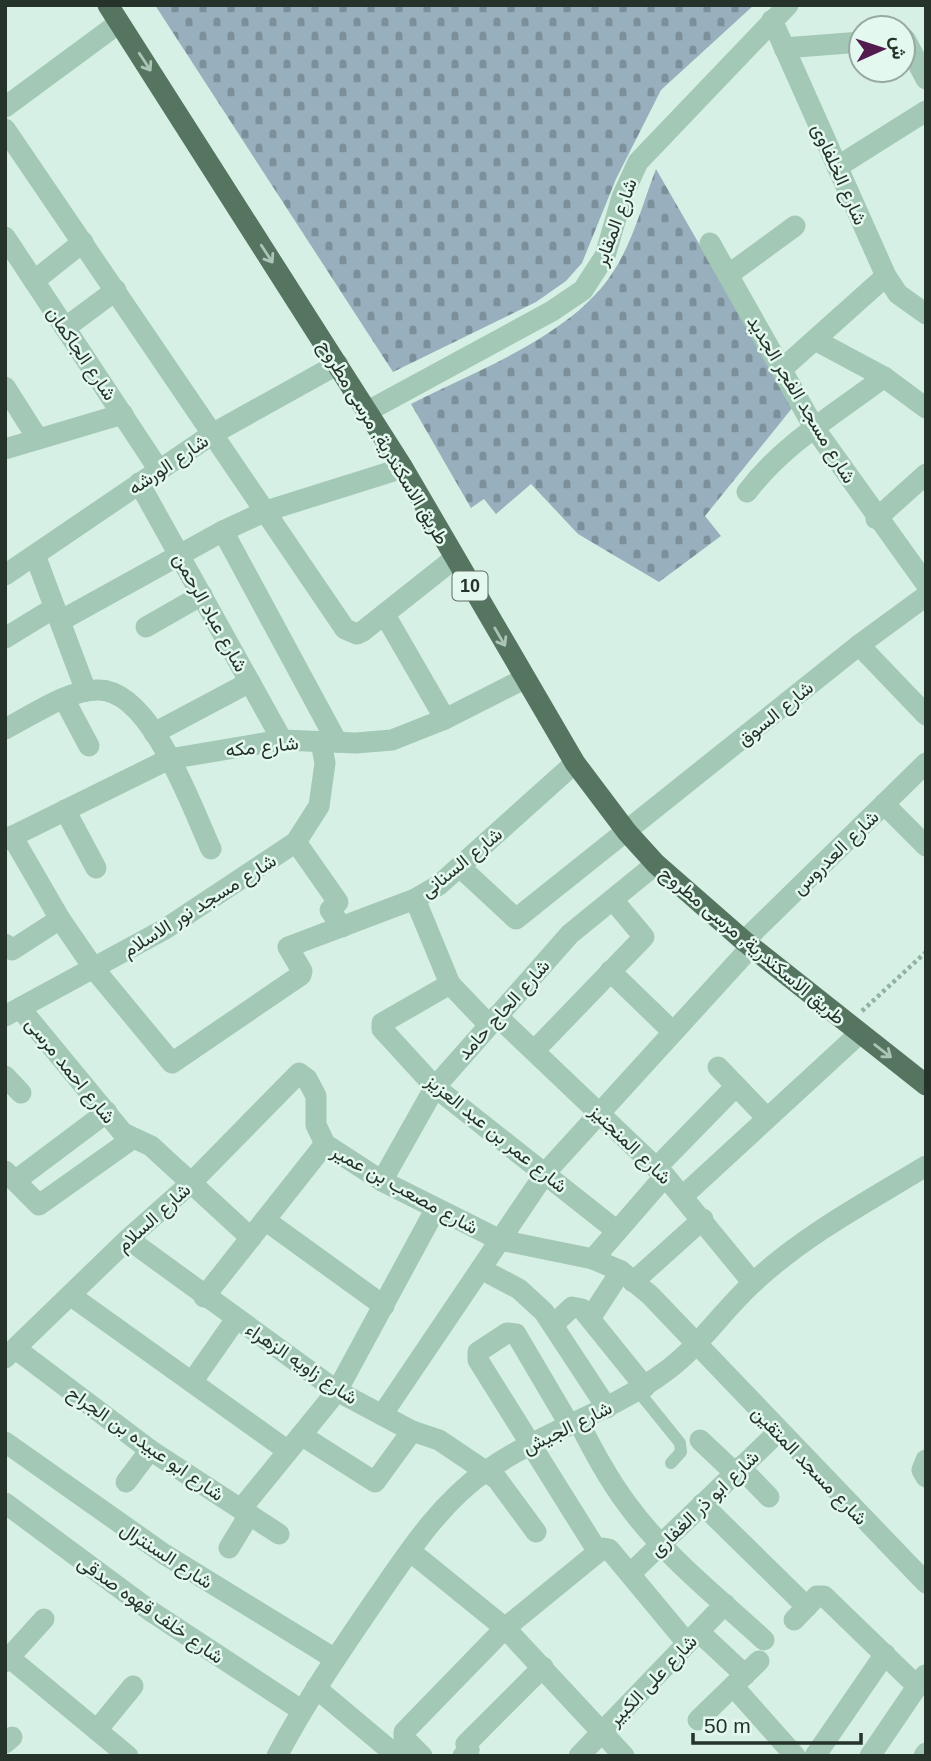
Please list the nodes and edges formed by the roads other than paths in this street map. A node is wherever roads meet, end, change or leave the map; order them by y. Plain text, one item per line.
1 (788, 5) edge
2 (113, 14) edge
3 (772, 20) junction
4 (847, 43) edge
5 (784, 48) junction
6 (917, 55) edge
7 (926, 79) edge
8 (5, 107) edge
9 (926, 111) edge
10 (5, 129) edge
11 (837, 167) junction
12 (795, 226) dead end
13 (5, 237) edge
14 (83, 243) junction
15 (710, 243) dead end
16 (728, 275) junction
17 (886, 276) junction
18 (34, 281) junction
19 (116, 290) junction
20 (926, 314) edge
21 (65, 328) junction
22 (815, 340) junction
23 (338, 364) junction
24 (782, 369) junction
25 (884, 377) junction
26 (5, 387) edge
27 (926, 408) edge
28 (368, 411) junction
29 (123, 414) junction
30 (816, 429) junction
31 (214, 433) junction
32 (38, 439) junction
33 (5, 449) edge
34 (403, 468) junction
35 (159, 470) junction
36 (926, 474) edge
37 (139, 483) junction
38 (747, 492) dead end
39 (266, 511) junction
40 (876, 519) junction
41 (223, 531) junction
42 (34, 555) junction
43 (179, 555) junction
44 (454, 558) junction
45 (5, 575) edge
46 (926, 584) edge
47 (202, 595) junction
48 (926, 596) edge
49 (57, 615) junction
50 (385, 615) junction
51 (899, 616) junction
52 (926, 619) edge
53 (146, 627) dead end
54 (5, 638) edge
55 (859, 645) junction
56 (524, 679) junction
57 (250, 682) junction
58 (86, 691) junction
59 (64, 699) junction
60 (926, 715) edge
61 (445, 719) junction
62 (5, 729) edge
63 (154, 733) junction
64 (282, 740) junction
65 (329, 742) junction
66 (89, 746) dead end
67 (169, 760) junction
68 (575, 763) junction
69 (926, 763) edge
70 (884, 804) junction
71 (65, 810) junction
72 (627, 832) junction
73 (8, 838) edge
74 (296, 842) junction
75 (926, 846) edge
76 (211, 849) dead end
77 (656, 864) junction
78 (460, 867) junction
79 (96, 868) dead end
80 (415, 899) junction
81 (613, 900) junction
82 (60, 919) junction
83 (342, 927) junction
84 (5, 944) edge
85 (747, 944) junction
86 (95, 970) junction
87 (610, 971) junction
88 (450, 984) junction
89 (13, 1012) edge
90 (493, 1021) junction
91 (854, 1029) junction
92 (673, 1032) junction
93 (534, 1051) junction
94 (718, 1066) dead end
95 (299, 1073) joint
96 (5, 1076) edge
97 (926, 1085) edge
98 (736, 1086) junction
99 (435, 1087) junction
100 (22, 1093) dead end
101 (107, 1112) junction
102 (598, 1113) junction
103 (767, 1118) junction
104 (132, 1139) junction
105 (325, 1144) junction
106 (926, 1166) edge
107 (546, 1172) junction
108 (660, 1172) junction
109 (10, 1176) edge
110 (382, 1181) junction
111 (191, 1183) junction
112 (683, 1196) junction
113 (435, 1210) junction
114 (703, 1219) junction
115 (265, 1220) junction
116 (617, 1231) junction
117 (251, 1238) junction
118 (128, 1239) junction
119 (500, 1240) junction
120 (593, 1259) junction
121 (481, 1269) junction
122 (627, 1276) junction
123 (753, 1283) junction
124 (70, 1295) junction
125 (204, 1297) junction
126 (384, 1306) junction
127 (591, 1317) junction
128 (236, 1319) junction
129 (553, 1325) junction
130 (696, 1345) junction
131 (10, 1353) edge
132 (192, 1382) junction
133 (641, 1389) junction
134 (337, 1391) junction
135 (607, 1408) junction
136 (382, 1415) junction
137 (574, 1422) junction
138 (412, 1432) junction
139 (778, 1432) junction
140 (700, 1440) dead end
141 (5, 1441) edge
142 (531, 1442) junction
143 (295, 1443) junction
144 (150, 1450) junction
145 (671, 1463) dead end
146 (737, 1470) junction
147 (484, 1472) junction
148 (125, 1482) dead end
149 (769, 1497) dead end
150 (5, 1503) edge
151 (702, 1504) junction
152 (245, 1512) junction
153 (536, 1532) dead end
154 (279, 1534) dead end
155 (661, 1544) junction
156 (229, 1548) dead end
157 (410, 1551) junction
158 (598, 1552) junction
159 (630, 1574) junction
160 (926, 1583) edge
161 (725, 1604) junction
162 (44, 1619) dead end
163 (505, 1628) junction
164 (693, 1638) junction
165 (764, 1640) dead end
166 (885, 1654) junction
167 (7, 1658) edge
168 (335, 1659) junction
169 (544, 1667) junction
170 (746, 1674) junction
171 (922, 1680) edge
172 (133, 1686) dead end
173 (316, 1688) junction
174 (301, 1710) junction
175 (698, 1720) dead end
176 (96, 1730) junction
177 (602, 1732) junction
178 (408, 1753) edge
179 (790, 1754) edge
180 (128, 1756) edge
181 (277, 1756) edge
182 (463, 1756) edge
183 (579, 1756) edge
184 (624, 1756) edge
185 (815, 1756) edge
186 (870, 1756) edge

1 - 3 street, شارع المقابر
2 - 8 street
2 -> 23 main road, طريق الاسكندرية, مرسى مطروح / 10
3 - 5 street, شارع الخلفاوى
3 - 28 street, شارع المقابر
4 - 5 street
5 - 11 street, شارع الخلفاوى
6 - 7 street
9 - 11 street
10 - 14 street
11 - 17 street, شارع الخلفاوى
12 - 16 street
13 - 18 street, شارع الجاكمان
14 - 18 street
14 - 19 street
15 - 16 street, شارع مسجد الفجر الجديد
16 - 24 street, شارع مسجد الفجر الجديد
17 - 20 street, شارع الخلفاوى
17 - 22 street
18 - 21 street, شارع الجاكمان
19 - 21 street
19 - 31 street
21 - 29 street, شارع الجاكمان
22 - 24 street
22 - 25 street
23 - 28 main road, طريق الاسكندرية, مرسى مطروح / 10
23 - 31 street, شارع الورشه
24 - 30 street, شارع مسجد الفجر الجديد
25 - 27 street
25 - 30 street
26 - 32 street
28 - 34 main road, طريق الاسكندرية, مرسى مطروح / 10
29 - 32 street
29 - 35 street, شارع الجاكمان
30 - 38 street
30 - 40 street, شارع مسجد الفجر الجديد
31 - 35 street, شارع الورشه
31 - 39 street
32 - 33 street
34 - 39 street
34 - 44 main road, طريق الاسكندرية, مرسى مطروح / 10
35 - 37 street, شارع الورشه
36 - 40 street
37 - 42 street, شارع الورشه
37 - 43 street, شارع عباد الرحمن
39 - 41 street
39 - 50 street
40 - 46 street, شارع مسجد الفجر الجديد
41 - 43 street
41 - 65 street
42 - 45 street, شارع الورشه
42 - 49 street
43 - 47 street, شارع عباد الرحمن
43 - 49 street
44 - 50 street
44 -> 56 main road, طريق الاسكندرية, مرسى مطروح / 10
47 - 53 street
47 - 57 street, شارع عباد الرحمن
48 - 51 street, شارع السوق
49 - 54 street
49 - 58 street
50 - 61 street
51 - 52 street
51 - 55 street, شارع السوق
55 - 60 street
55 - 72 street, شارع السوق
56 - 61 street, شارع مكه
56 - 68 main road, طريق الاسكندرية, مرسى مطروح / 10
57 - 63 street
57 - 64 street, شارع عباد الرحمن
58 - 59 street
58 - 63 street
59 - 62 street
59 - 66 street
61 - 65 street, شارع مكه
63 - 67 street
64 - 65 street, شارع مكه
64 - 67 street, شارع مكه
65 - 74 street, شارع مسجد نور الاسلام
67 - 71 street, شارع مكه
67 - 76 street
68 - 72 main road, طريق الاسكندرية, مرسى مطروح / 10
68 - 78 street, شارع السنانى
69 - 70 street, شارع العدروس
70 - 75 street
70 - 85 street, شارع العدروس
71 - 73 street, شارع مكه
71 - 79 street
72 - 77 main road, طريق الاسكندرية, مرسى مطروح / 10
72 - 78 street, شارع السوق
73 - 82 street
74 - 83 street
74 - 86 street, شارع مسجد نور الاسلام
77 - 81 street, شارع الحاج حامد
77 - 85 main road, طريق الاسكندرية, مرسى مطروح / 10
78 - 80 street, شارع السنانى
80 - 83 street, شارع السنانى
80 - 88 street
81 - 87 street
81 - 90 street, شارع الحاج حامد
82 - 84 street
82 - 86 street
83 - 86 street, شارع السنانى
85 - 91 main road, طريق الاسكندرية, مرسى مطروح / 10
85 - 92 street, شارع العدروس
86 - 89 street, شارع مسجد نور الاسلام
87 - 92 street
87 - 93 street
88 - 90 street, شارع المنجنيز
88 - 99 street, شارع عمر بن عبد العزيز
89 - 101 street, شارع احمد مرسى
90 - 93 street, شارع المنجنيز
90 - 99 street, شارع الحاج حامد
91 -> 97 main road, طريق الاسكندرية, مرسى مطروح / 10
91 - 103 street
92 - 102 street, شارع العدروس
93 - 102 street, شارع المنجنيز
94 - 98 street
95 - 105 street, شارع مصعب بن عمير
95 - 111 street, شارع السلام
96 - 100 street
98 - 103 street
98 - 108 street
99 - 107 street, شارع عمر بن عبد العزيز
99 - 110 street, شارع الحاج حامد
101 - 104 street, شارع احمد مرسى
101 - 109 street
102 - 107 street, شارع العدروس
102 - 108 street, شارع المنجنيز
103 - 112 street
104 - 109 street
104 - 111 street, شارع احمد مرسى
105 - 110 street, شارع مصعب بن عمير
105 - 115 street
106 - 123 street, شارع الجيش
107 - 116 street, شارع عمر بن عبد العزيز
107 - 119 street, شارع العدروس
108 - 112 street, شارع المنجنيز
108 - 116 street
110 - 113 street, شارع مصعب بن عمير
111 - 117 street, شارع احمد مرسى
111 - 118 street, شارع السلام
112 - 114 street, شارع المنجنيز
113 - 119 street, شارع مصعب بن عمير
113 - 126 street
114 - 122 street
114 - 123 street, شارع المنجنيز
115 - 117 street
115 - 126 street
116 - 120 street
117 - 125 street
118 - 124 street, شارع السلام
118 - 125 street, شارع زاويه الزهراء
119 - 120 street, شارع مصعب بن عمير
119 - 121 street, شارع العدروس
120 - 122 street, شارع مصعب بن عمير
121 - 129 street
121 - 136 street, شارع العدروس
122 - 127 street
122 - 130 street, شارع مصعب بن عمير
123 - 130 street, شارع الجيش
124 - 131 street, شارع السلام
124 - 132 street
125 - 128 street, شارع زاويه الزهراء
126 - 134 street
127 - 129 street
127 - 133 street
128 - 132 street
128 - 134 street, شارع زاويه الزهراء
129 - 135 street
130 - 133 street, شارع الجيش
130 - 139 street, شارع مسجد المتقين
131 - 144 street, شارع ابو عبيده بن الجراح
132 - 143 street
133 - 135 street, شارع الجيش
133 - 145 lane
134 - 136 street, شارع زاويه الزهراء
134 - 143 street
135 - 137 street, شارع الجيش
136 - 138 street, شارع زاويه الزهراء
137 - 142 street, شارع الجيش
137 - 142 street
137 - 155 street
138 - 143 street
138 - 147 street, شارع زاويه الزهراء
139 - 146 street, شارع ابو ذر الغفارى
139 - 160 street, شارع مسجد المتقين
140 - 146 street
141 - 168 street, شارع السنترال
142 - 147 street, شارع الجيش
142 - 158 street
143 - 152 street
144 - 148 street
144 - 152 street, شارع ابو عبيده بن الجراح
146 - 149 street
146 - 151 street, شارع ابو ذر الغفارى
147 - 153 street, شارع زاويه الزهراء
147 - 157 street, شارع الجيش
150 - 174 street, شارع خلف قهوه صدقى
151 - 155 street, شارع ابو ذر الغفارى
151 - 166 street
152 - 154 street, شارع ابو عبيده بن الجراح
152 - 156 street
155 - 159 street, شارع ابو ذر الغفارى
155 - 161 street
157 - 163 street
157 - 168 street, شارع الجيش
158 - 159 street
158 - 163 street
159 - 164 street
161 - 164 street, شارع على الكبير
161 - 165 street
162 - 167 street
163 - 169 street
163 - 178 street
164 - 170 street
164 - 177 street, شارع على الكبير
166 - 171 street
166 - 185 street
167 - 176 street
168 - 173 street, شارع الجيش
169 - 177 street
169 - 182 street
170 - 175 street
170 - 179 street
171 - 186 street
172 - 176 street
173 - 174 street, شارع الجيش
173 - 178 street
174 - 181 street, شارع الجيش
176 - 180 street
177 - 183 street, شارع على الكبير
177 - 184 street

